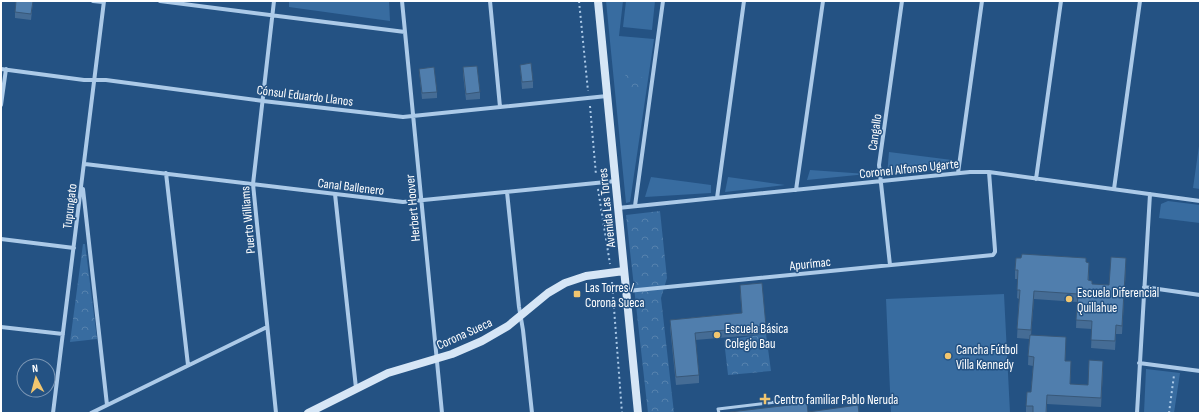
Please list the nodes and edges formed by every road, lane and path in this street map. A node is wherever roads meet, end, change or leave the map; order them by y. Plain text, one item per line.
1 (93, 1) edge
2 (160, 1) edge
3 (274, 1) edge
4 (402, 1) edge
5 (490, 1) edge
6 (579, 1) edge
7 (598, 1) edge
8 (663, 1) edge
9 (744, 1) edge
10 (823, 1) edge
11 (902, 1) edge
12 (982, 1) edge
13 (1061, 1) edge
14 (1140, 1) edge
15 (104, 2) edge
16 (273, 15) junction
17 (405, 32) junction
18 (4, 69) edge
19 (94, 80) junction
20 (607, 96) junction
21 (589, 98) junction
22 (263, 100) junction
23 (1, 105) edge
24 (500, 107) junction
25 (414, 116) junction
26 (85, 164) junction
27 (989, 172) junction
28 (166, 173) junction
29 (958, 173) junction
30 (1036, 179) junction
31 (82, 181) junction
32 (616, 181) junction
33 (881, 181) junction
34 (597, 183) junction
35 (253, 184) junction
36 (1114, 189) junction
37 (796, 190) junction
38 (507, 192) junction
39 (335, 194) junction
40 (1150, 194) junction
41 (717, 198) junction
42 (422, 200) junction
43 (1200, 201) edge
44 (635, 206) junction
45 (618, 208) junction
46 (1, 239) edge
47 (74, 248) junction
48 (890, 265) junction
49 (624, 271) junction
50 (611, 272) junction
51 (1144, 287) junction
52 (626, 291) junction
53 (1200, 295) edge
54 (520, 316) junction
55 (1, 327) edge
56 (267, 327) junction
57 (63, 334) junction
58 (437, 358) junction
59 (1139, 363) junction
60 (188, 366) junction
61 (1175, 368) junction
62 (1200, 371) edge
63 (356, 388) junction
64 (792, 400) dead end
65 (107, 405) junction
66 (54, 413) edge
67 (91, 413) edge
68 (276, 413) edge
69 (308, 413) edge
70 (442, 413) edge
71 (532, 413) edge
72 (622, 413) edge
73 (638, 413) edge
74 (719, 413) edge
75 (1137, 413) edge
76 (1169, 413) edge

1 - 15 street
2 - 16 street
3 - 16 street, Puerto Williams
4 - 17 street, Herbert Hoover
5 - 24 street
6 - 21 path
7 - 20 main road, Avenida Las Torres
8 - 44 street
9 - 41 street
10 - 37 street
11 - 33 street, Cangallo
12 - 29 street
13 - 30 street
14 - 36 street
15 - 19 street, Tupungato
16 - 17 street
16 - 22 street, Puerto Williams
17 - 25 street, Herbert Hoover
18 - 19 street, Cónsul Eduardo Llanos
18 - 23 street
19 - 22 street, Cónsul Eduardo Llanos
19 - 26 street, Tupungato
20 - 21 street, Cónsul Eduardo Llanos
20 - 32 main road, Avenida Las Torres
21 - 24 street, Cónsul Eduardo Llanos
21 - 34 path
22 - 25 street, Cónsul Eduardo Llanos
22 - 35 street, Puerto Williams
24 - 25 street, Cónsul Eduardo Llanos
25 - 42 street, Herbert Hoover
26 - 28 street, Canal Ballenero
26 - 31 street, Tupungato
27 - 29 street, Coronel Alfonso Ugarte
27 - 30 street, Coronel Alfonso Ugarte
27 - 48 street, Apurímac
28 - 35 street, Canal Ballenero
28 - 60 street
29 - 33 street, Coronel Alfonso Ugarte
30 - 36 street, Coronel Alfonso Ugarte
31 - 47 street, Tupungato
31 - 65 street
32 - 34 street, Canal Ballenero
32 - 45 main road, Avenida Las Torres
33 - 37 street, Coronel Alfonso Ugarte
33 - 48 street, Cangallo
34 - 38 street, Canal Ballenero
34 - 50 path
35 - 39 street, Canal Ballenero
35 - 56 street, Puerto Williams
36 - 40 street, Coronel Alfonso Ugarte
37 - 41 street, Coronel Alfonso Ugarte
38 - 42 street, Canal Ballenero
38 - 54 street
39 - 42 street, Canal Ballenero
39 - 63 street
40 - 43 street, Coronel Alfonso Ugarte
40 - 51 street
41 - 44 street, Coronel Alfonso Ugarte
42 - 58 street, Herbert Hoover
44 - 45 street, Coronel Alfonso Ugarte
45 - 49 main road, Avenida Las Torres
46 - 47 street
47 - 57 street, Tupungato
48 - 52 street, Apurímac
49 - 50 main road, Corona Sueca
49 - 52 main road, Avenida Las Torres
50 - 54 main road, Corona Sueca
50 - 72 path
51 - 53 street
51 - 59 street
52 - 73 main road, Avenida Las Torres
54 - 58 main road, Corona Sueca
54 - 71 street
55 - 57 street
56 - 60 street
56 - 68 street, Puerto Williams
57 - 66 street, Tupungato
58 - 63 main road, Corona Sueca
58 - 70 street, Herbert Hoover
59 - 61 street
59 - 75 street
60 - 65 street
61 - 62 street
61 - 76 path
63 - 69 main road, Corona Sueca
64 - 74 lane
65 - 67 street

